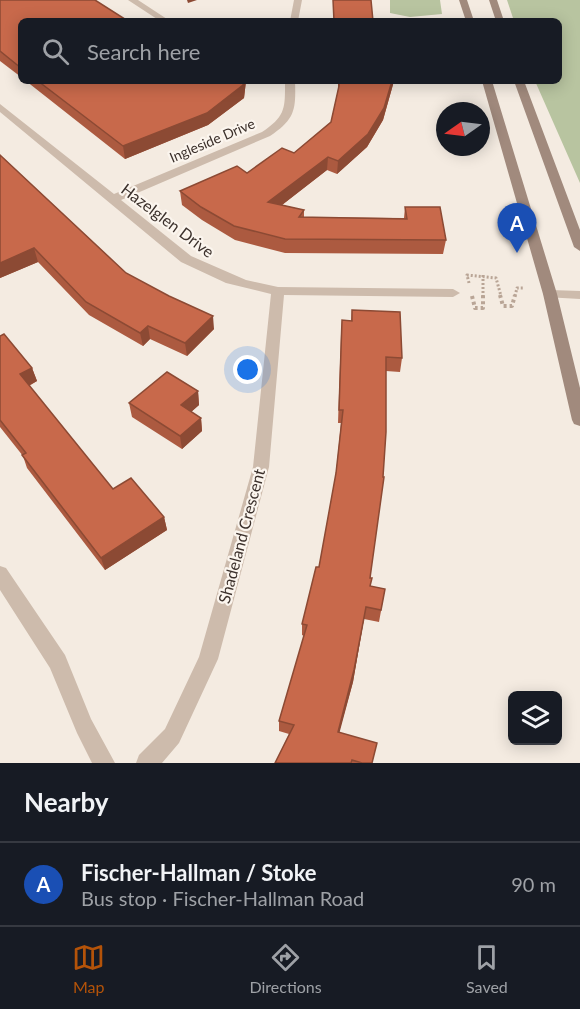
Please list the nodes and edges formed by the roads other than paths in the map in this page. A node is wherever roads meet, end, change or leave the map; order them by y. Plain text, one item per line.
1 (132, 0) edge
2 (298, 0) edge
3 (464, 0) edge
4 (493, 0) edge
5 (161, 18) edge
6 (295, 18) edge
7 (469, 18) edge
8 (499, 18) edge
9 (290, 84) edge
10 (488, 84) edge
11 (520, 84) edge
12 (0, 107) edge
13 (112, 199) junction
14 (580, 246) edge
15 (278, 291) junction
16 (453, 293) dead end
17 (550, 294) junction
18 (580, 295) edge
19 (580, 420) edge
20 (0, 574) edge
21 (104, 763) edge
22 (147, 763) edge

1 - 5 street
2 - 6 street
3 - 7 main road
4 - 8 main road
9 - 13 street, Ingleside Drive
10 - 17 main road
11 - 14 main road
12 - 13 street, Hazelglen Drive
13 - 15 street, Hazelglen Drive
15 - 16 street, Hazelglen Drive
15 - 22 street, Shadeland Crescent
17 - 18 street
17 - 19 main road
20 - 21 street

